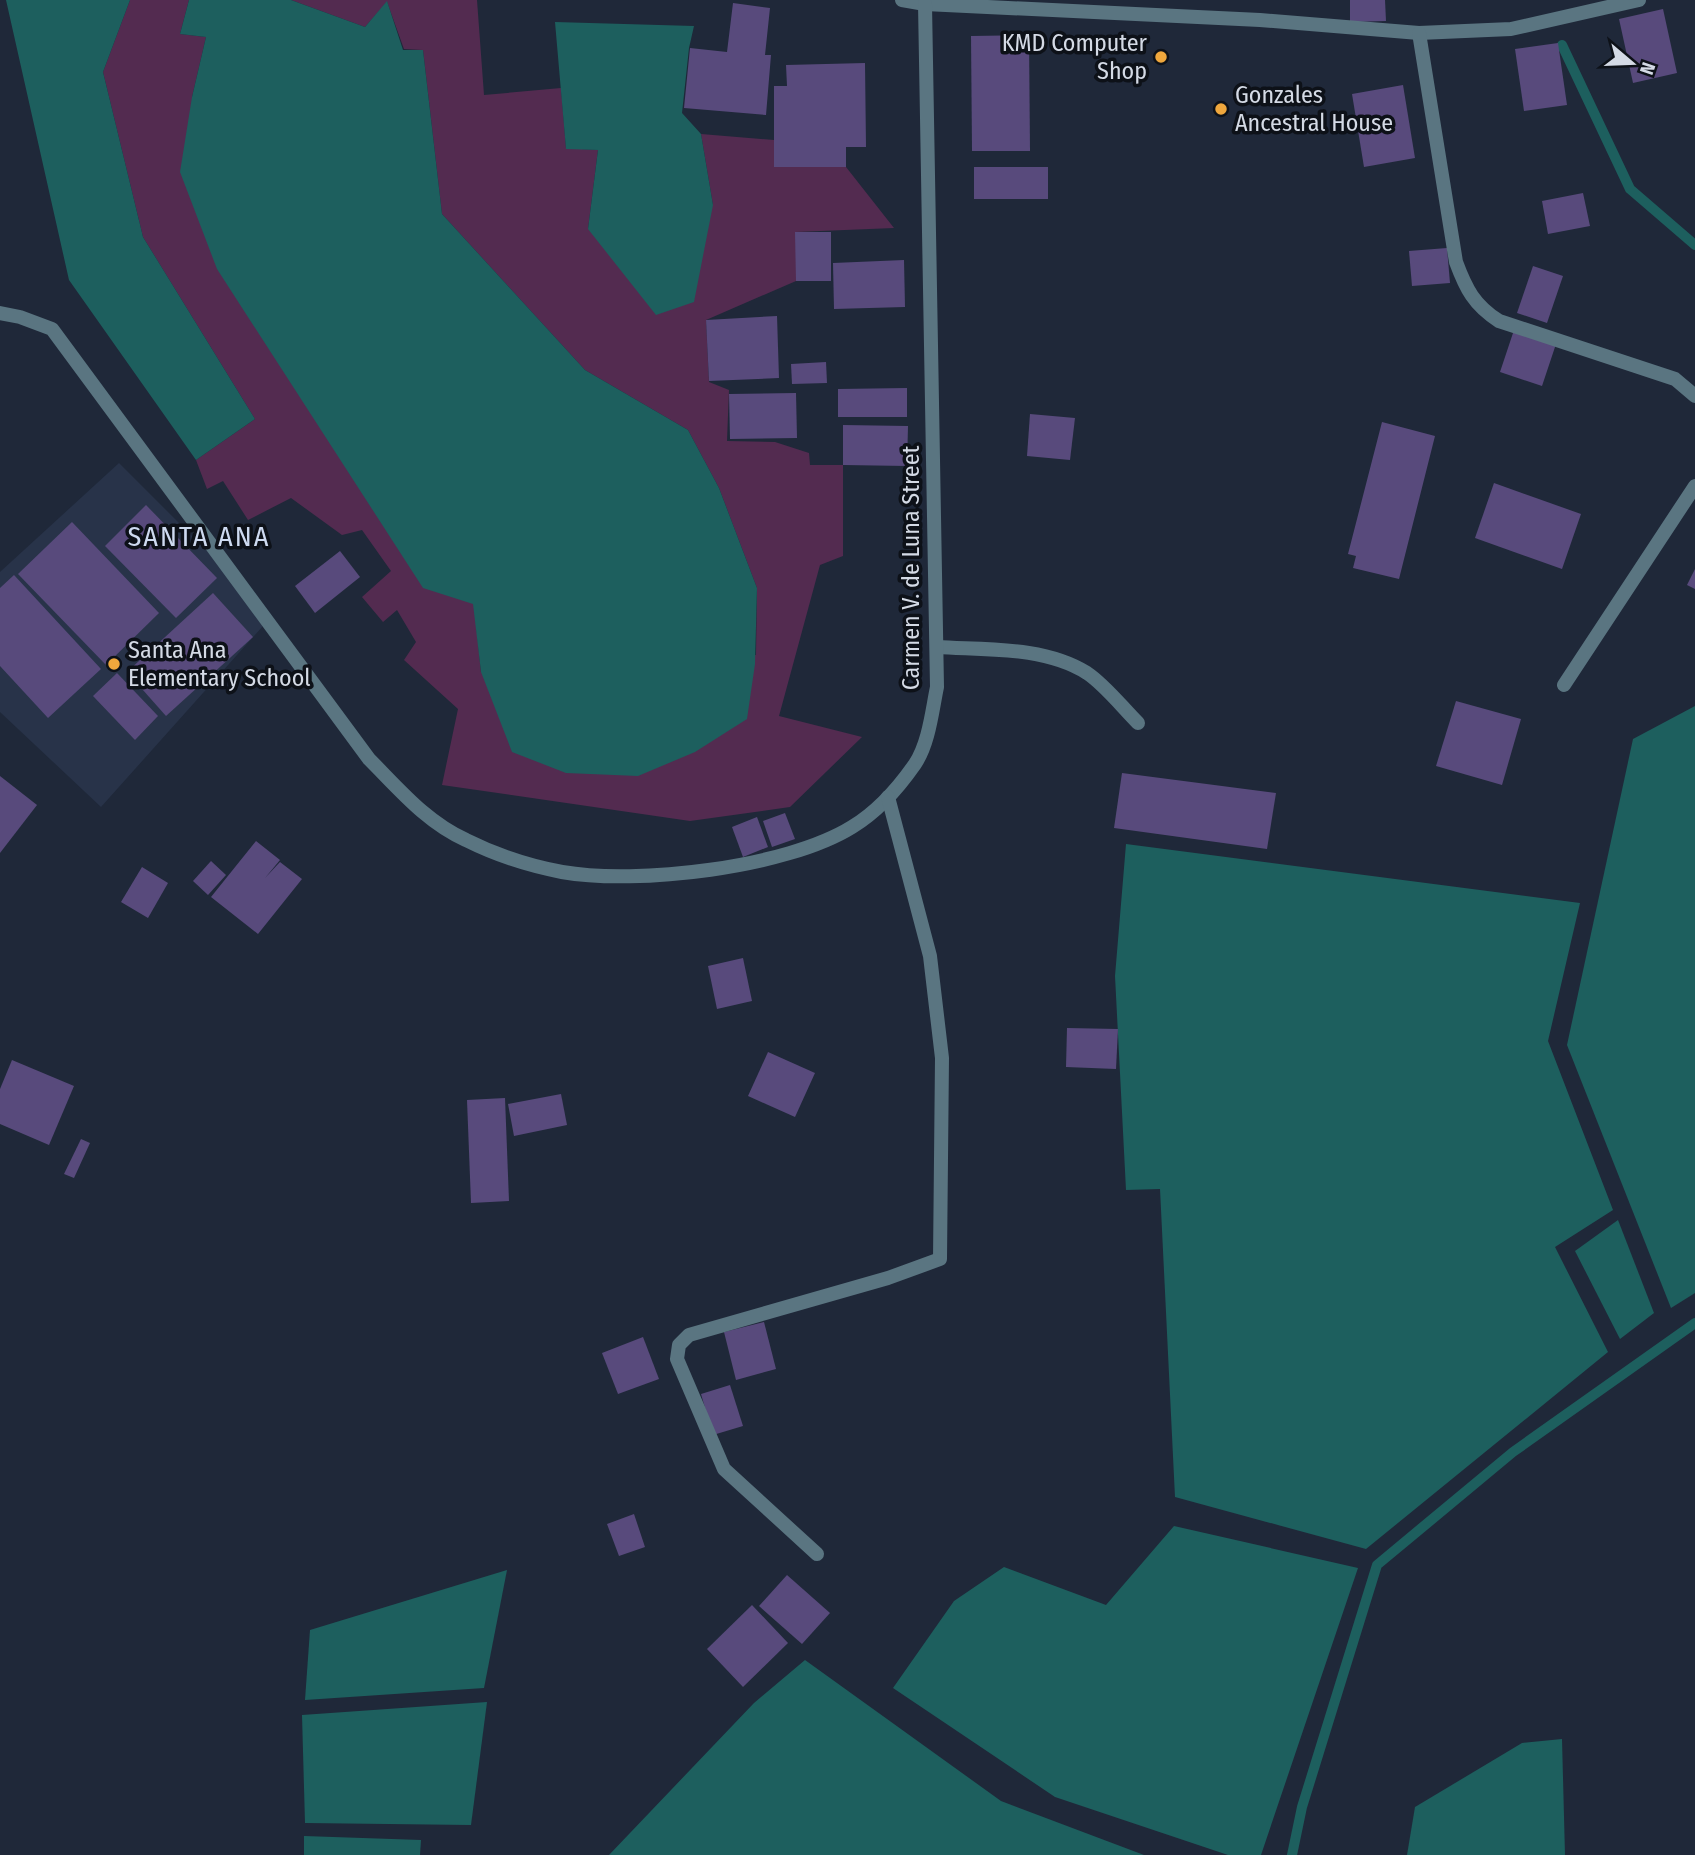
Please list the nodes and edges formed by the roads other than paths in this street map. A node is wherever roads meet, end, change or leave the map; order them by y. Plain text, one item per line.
1 (902, 0) edge
2 (1639, 0) edge
3 (925, 4) junction
4 (1419, 33) junction
5 (0, 313) edge
6 (1695, 396) edge
7 (1695, 486) edge
8 (937, 647) junction
9 (1564, 685) dead end
10 (1138, 723) dead end
11 (888, 797) junction
12 (817, 1554) dead end

1 - 3 street
2 - 4 street
3 - 4 street
3 - 8 street, Carmen V. de Luna Street
4 - 6 street
5 - 11 street, Carmen V. de Luna Street
7 - 9 street
8 - 10 street
8 - 11 street, Carmen V. de Luna Street
11 - 12 street

